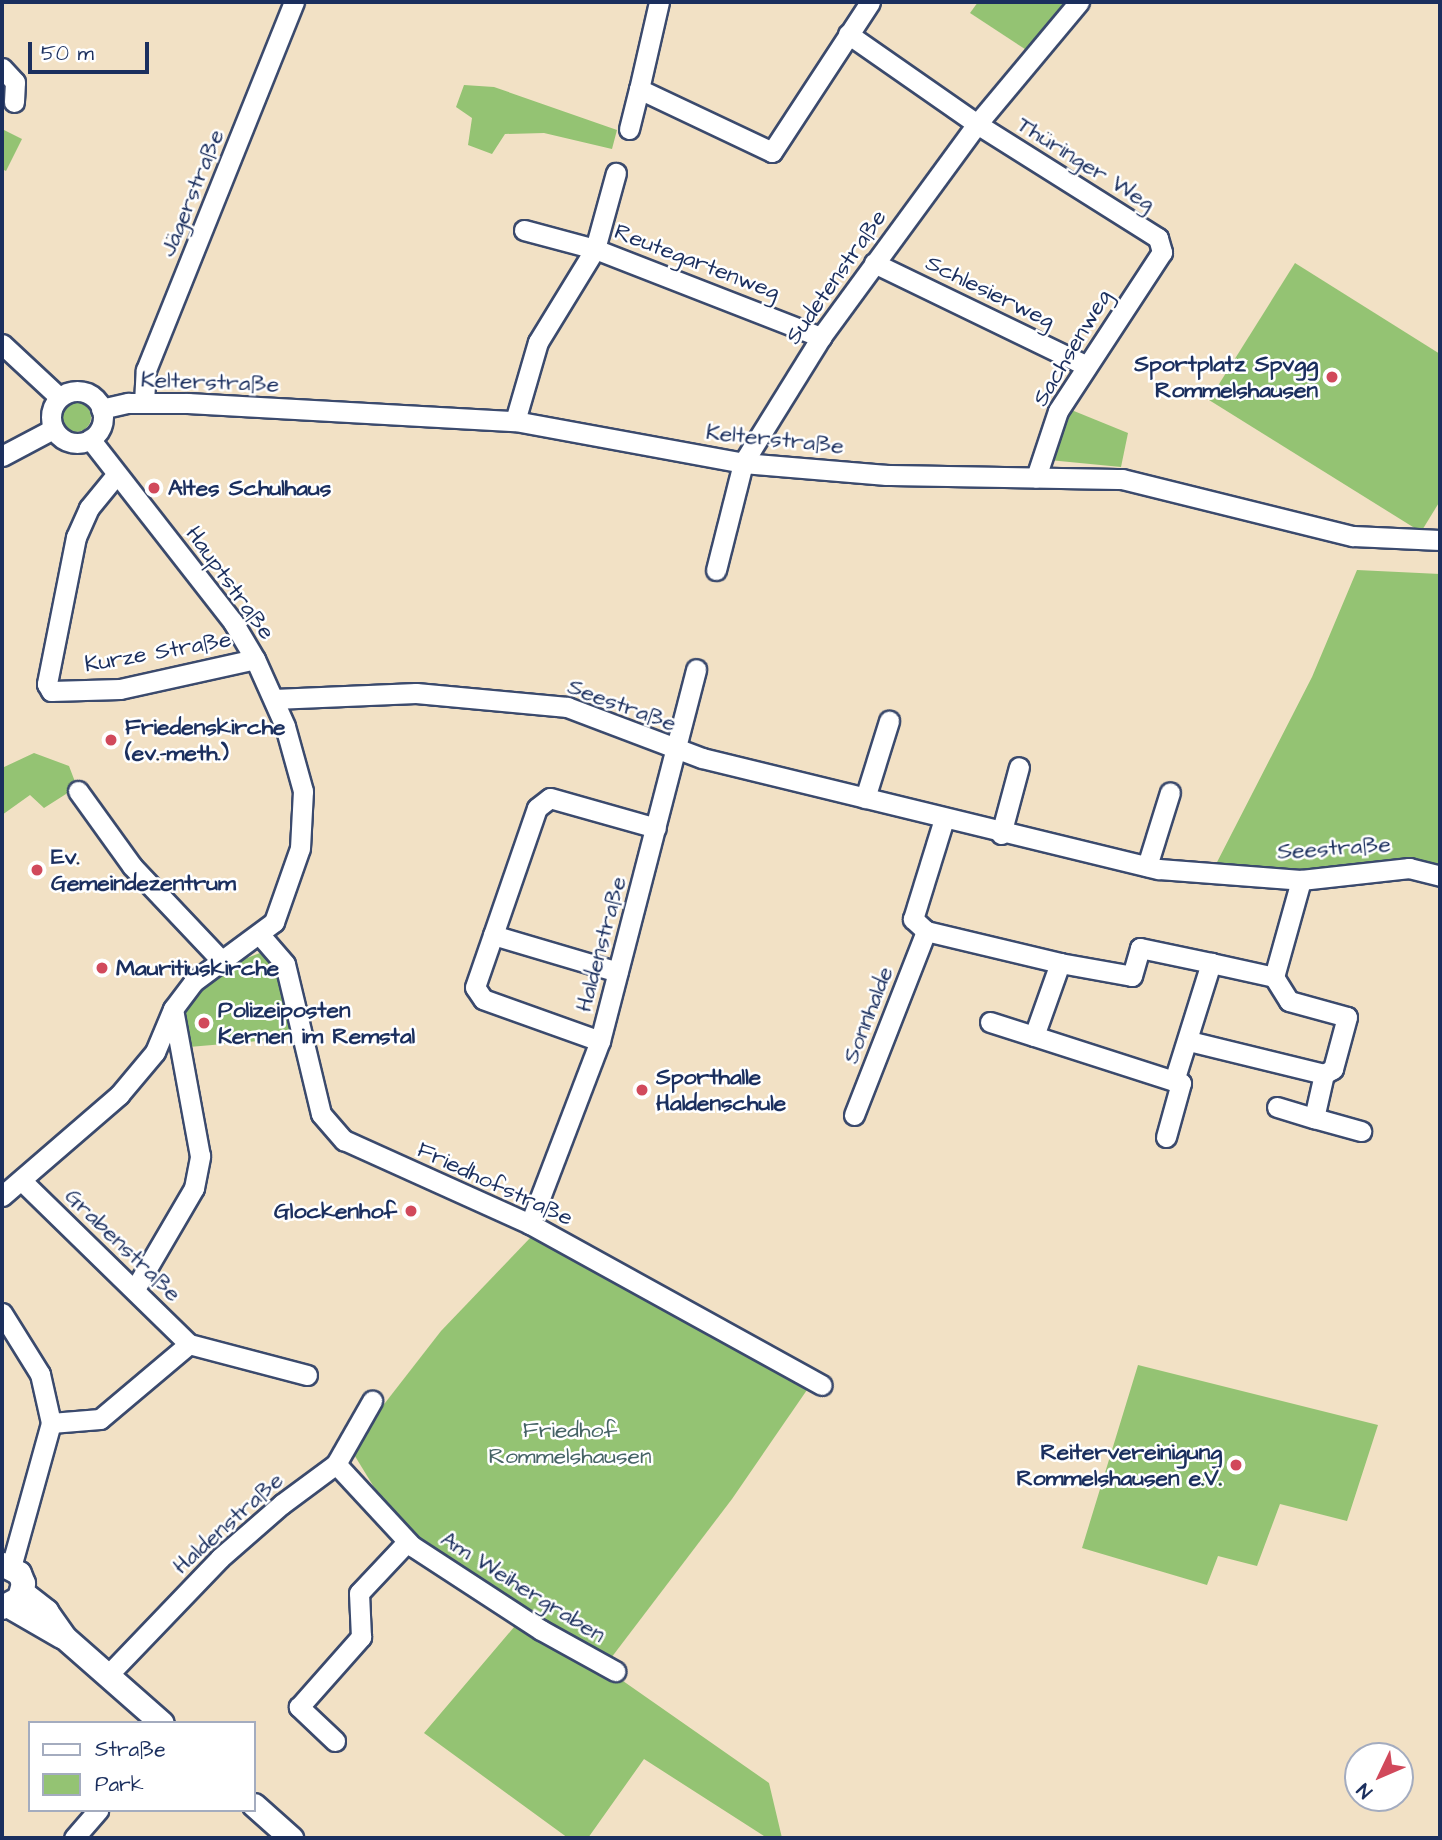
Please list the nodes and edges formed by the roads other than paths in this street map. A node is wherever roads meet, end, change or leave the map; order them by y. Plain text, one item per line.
1 (659, 2) edge
2 (870, 2) edge
3 (1079, 2) edge
4 (289, 4) edge
5 (848, 34) junction
6 (2, 68) edge
7 (639, 89) junction
8 (14, 102) dead end
9 (977, 124) junction
10 (629, 129) dead end
11 (616, 173) dead end
12 (524, 230) dead end
13 (595, 249) junction
14 (1162, 252) joint
15 (874, 263) junction
16 (821, 337) junction
17 (2, 344) edge
18 (1085, 365) junction
19 (59, 397) junction
20 (144, 403) junction
21 (101, 409) junction
22 (516, 421) junction
23 (53, 429) junction
24 (90, 439) junction
25 (2, 456) edge
26 (743, 463) junction
27 (116, 475) junction
28 (1036, 477) junction
29 (1440, 540) edge
30 (716, 570) dead end
31 (255, 659) junction
32 (696, 669) dead end
33 (274, 699) junction
34 (889, 721) dead end
35 (677, 751) junction
36 (1019, 767) dead end
37 (78, 791) dead end
38 (1170, 792) dead end
39 (865, 798) junction
40 (944, 820) junction
41 (656, 828) junction
42 (1001, 834) junction
43 (1147, 866) junction
44 (1440, 876) edge
45 (1301, 880) junction
46 (926, 931) junction
47 (260, 935) junction
48 (493, 935) junction
49 (220, 959) junction
50 (1060, 963) junction
51 (1211, 963) junction
52 (618, 972) junction
53 (1274, 977) junction
54 (173, 1009) junction
55 (990, 1022) dead end
56 (1034, 1036) junction
57 (600, 1041) junction
58 (1189, 1041) junction
59 (1324, 1074) junction
60 (1174, 1081) junction
61 (1277, 1107) dead end
62 (855, 1115) dead end
63 (1314, 1118) junction
64 (1361, 1131) dead end
65 (1166, 1137) dead end
66 (22, 1181) junction
67 (2, 1196) edge
68 (530, 1224) junction
69 (135, 1289) junction
70 (2, 1313) edge
71 (189, 1344) junction
72 (307, 1375) dead end
73 (822, 1385) dead end
74 (372, 1401) dead end
75 (51, 1423) junction
76 (336, 1464) junction
77 (407, 1542) junction
78 (6, 1566) edge
79 (7, 1604) edge
80 (615, 1671) dead end
81 (107, 1676) junction
82 (160, 1721) edge
83 (335, 1741) dead end
84 (256, 1807) edge
85 (96, 1812) edge
86 (74, 1838) edge
87 (291, 1838) edge

1 - 7 street
2 - 5 street
3 - 9 street, Sudetenstraße
4 - 20 street, Jägerstraße
5 - 7 street
5 - 9 street
6 - 8 street
7 - 10 street
9 - 14 street, Thüringer Weg
9 - 15 street, Sudetenstraße
11 - 13 street, Reutegartenweg
12 - 13 street, Reutegartenweg
13 - 16 street, Reutegartenweg
13 - 22 street
14 - 18 street, Sachsenweg
15 - 16 street, Sudetenstraße
15 - 18 street, Schlesierweg
16 - 26 street, Sudetenstraße
17 - 19 street
18 - 28 street, Sachsenweg
19 - 21 street
19 - 23 street
20 - 21 street, Kelterstraße
20 - 22 street, Kelterstraße
21 - 24 street
22 - 26 street, Kelterstraße
23 - 24 street
23 - 25 street
24 - 27 street, Hauptstraße
26 - 28 street, Kelterstraße
26 - 30 street
27 - 31 street, Hauptstraße
27 - 31 street, Kurze Straße
28 - 29 street, Kelterstraße
31 - 33 street, Hauptstraße
32 - 35 street, Haldenstraße
33 - 35 street, Seestraße
33 - 47 street, Hauptstraße
34 - 39 street
35 - 39 street, Seestraße
35 - 41 street, Haldenstraße
36 - 42 street
37 - 49 street
38 - 43 street
39 - 40 street, Seestraße
40 - 42 street, Seestraße
40 - 46 street
41 - 48 street
41 - 52 street, Haldenstraße
42 - 43 street, Seestraße
43 - 45 street, Seestraße
44 - 45 street, Seestraße
45 - 53 street
46 - 50 street
46 - 62 street, Sonnhalde
47 - 49 street, Hauptstraße
47 - 68 street, Friedhofstraße
48 - 52 street
48 - 57 street
49 - 54 street, Hauptstraße
50 - 51 street
50 - 56 street
51 - 53 street
51 - 58 street
52 - 57 street, Haldenstraße
53 - 59 street
54 - 66 street, Hauptstraße
54 - 69 street
55 - 56 street
56 - 60 street
57 - 68 street, Haldenstraße
58 - 59 street
58 - 60 street
59 - 63 street
60 - 65 street
61 - 63 street
63 - 64 street
66 - 67 street, Hauptstraße
66 - 69 street, Grabenstraße
68 - 73 street, Friedhofstraße
69 - 71 street, Grabenstraße
70 - 75 street
71 - 72 street
71 - 75 street
74 - 76 street, Haldenstraße
75 - 78 street
76 - 77 street, Am Weihergraben
76 - 81 street, Haldenstraße
77 - 80 street, Am Weihergraben
77 - 83 street, Am Weihergraben
78 - 79 main road
79 - 81 main road
81 - 82 main road
84 - 87 main road
85 - 86 street

